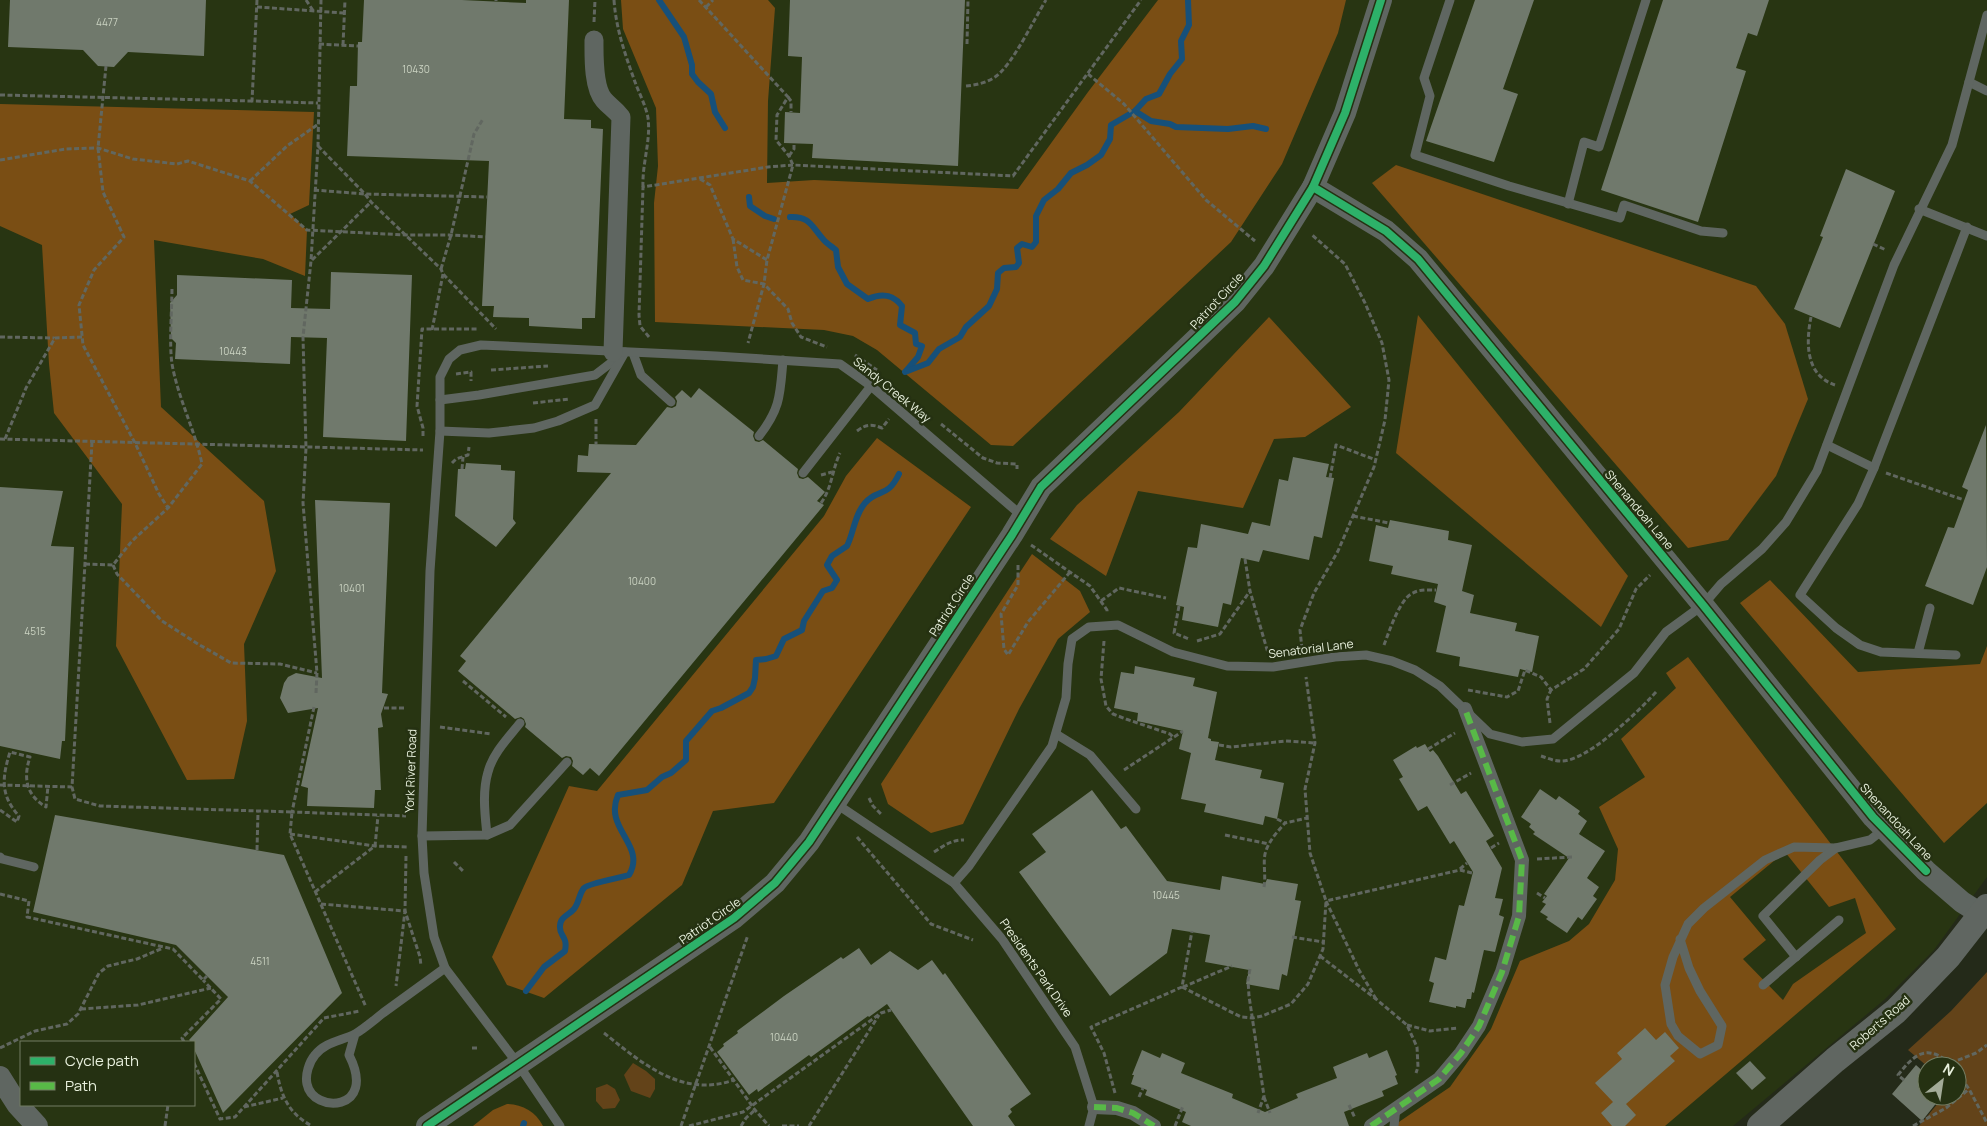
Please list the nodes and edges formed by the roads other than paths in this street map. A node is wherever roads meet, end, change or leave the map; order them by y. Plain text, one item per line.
1 (1381, 0) edge
2 (1450, 0) edge
3 (1646, 0) edge
4 (1987, 14) edge
5 (594, 40) dead end
6 (1969, 82) junction
7 (1987, 90) edge
8 (1313, 187) junction
9 (1568, 204) junction
10 (1919, 209) junction
11 (1967, 227) junction
12 (1723, 233) dead end
13 (1987, 236) edge
14 (621, 348) junction
15 (783, 360) junction
16 (440, 377) joint
17 (872, 386) junction
18 (440, 400) junction
19 (671, 402) dead end
20 (440, 431) junction
21 (759, 436) dead end
22 (1827, 445) junction
23 (1874, 468) junction
24 (803, 473) dead end
25 (1022, 516) junction
26 (1703, 605) junction
27 (1930, 608) dead end
28 (1918, 653) junction
29 (1956, 655) dead end
30 (1465, 709) junction
31 (520, 723) dead end
32 (1056, 734) junction
33 (567, 762) dead end
34 (835, 803) junction
35 (1136, 809) dead end
36 (1884, 829) junction
37 (487, 835) junction
38 (422, 836) junction
39 (1836, 848) junction
40 (0, 857) edge
41 (34, 867) dead end
42 (954, 883) junction
43 (1984, 910) edge
44 (1839, 920) dead end
45 (1680, 939) junction
46 (1796, 957) junction
47 (445, 968) junction
48 (1763, 985) dead end
49 (355, 1034) junction
50 (518, 1064) junction
51 (0, 1077) edge
52 (1094, 1107) junction
53 (1396, 1108) junction
54 (36, 1126) edge
55 (427, 1126) edge
56 (560, 1126) edge
57 (1089, 1126) edge
58 (1154, 1126) edge
59 (1371, 1126) edge
60 (1394, 1126) edge
61 (1760, 1126) edge

1 - 8 street, Patriot Circle
2 - 9 lane
3 - 9 lane
4 - 6 lane, Senatorial Lane
5 - 14 street
6 - 7 lane
6 - 10 lane, Senatorial Lane
8 - 25 street, Patriot Circle
8 - 26 street, Shenandoah Lane
9 - 12 lane
10 - 11 lane
10 - 22 lane, Senatorial Lane
11 - 13 lane
11 - 23 lane
14 - 15 lane, Sandy Creek Way
14 - 16 lane, Sandy Creek Way
14 - 18 lane
14 - 19 lane
14 - 20 lane
15 - 17 lane, Sandy Creek Way
15 - 21 lane
16 - 18 lane, York River Road
17 - 24 lane
17 - 25 lane, Sandy Creek Way
18 - 20 lane, York River Road
20 - 38 lane, York River Road
22 - 23 lane
22 - 26 lane, Senatorial Lane
23 - 28 lane
25 - 34 street, Patriot Circle
26 - 30 lane, Senatorial Lane
26 - 36 street, Shenandoah Lane
27 - 28 lane
28 - 29 lane
30 - 32 lane, Senatorial Lane
30 - 53 street
31 - 37 lane
32 - 35 lane
32 - 42 lane, Senatorial Lane
33 - 37 lane
34 - 42 lane, Presidents Park Drive
34 - 50 street, Patriot Circle
36 - 39 lane
36 - 43 street, Shenandoah Lane
37 - 38 lane
38 - 47 lane, York River Road
39 - 45 lane
39 - 46 lane
40 - 41 lane
42 - 52 lane, Presidents Park Drive
43 - 61 main road, Roberts Road
44 - 46 lane
45 - 45 lane
46 - 48 lane
47 - 49 lane
47 - 50 lane, York River Road
49 - 49 lane
50 - 55 street, Patriot Circle
50 - 56 lane, York River Road
51 - 54 street
52 - 57 lane
52 - 58 street
53 - 59 street
53 - 60 lane

